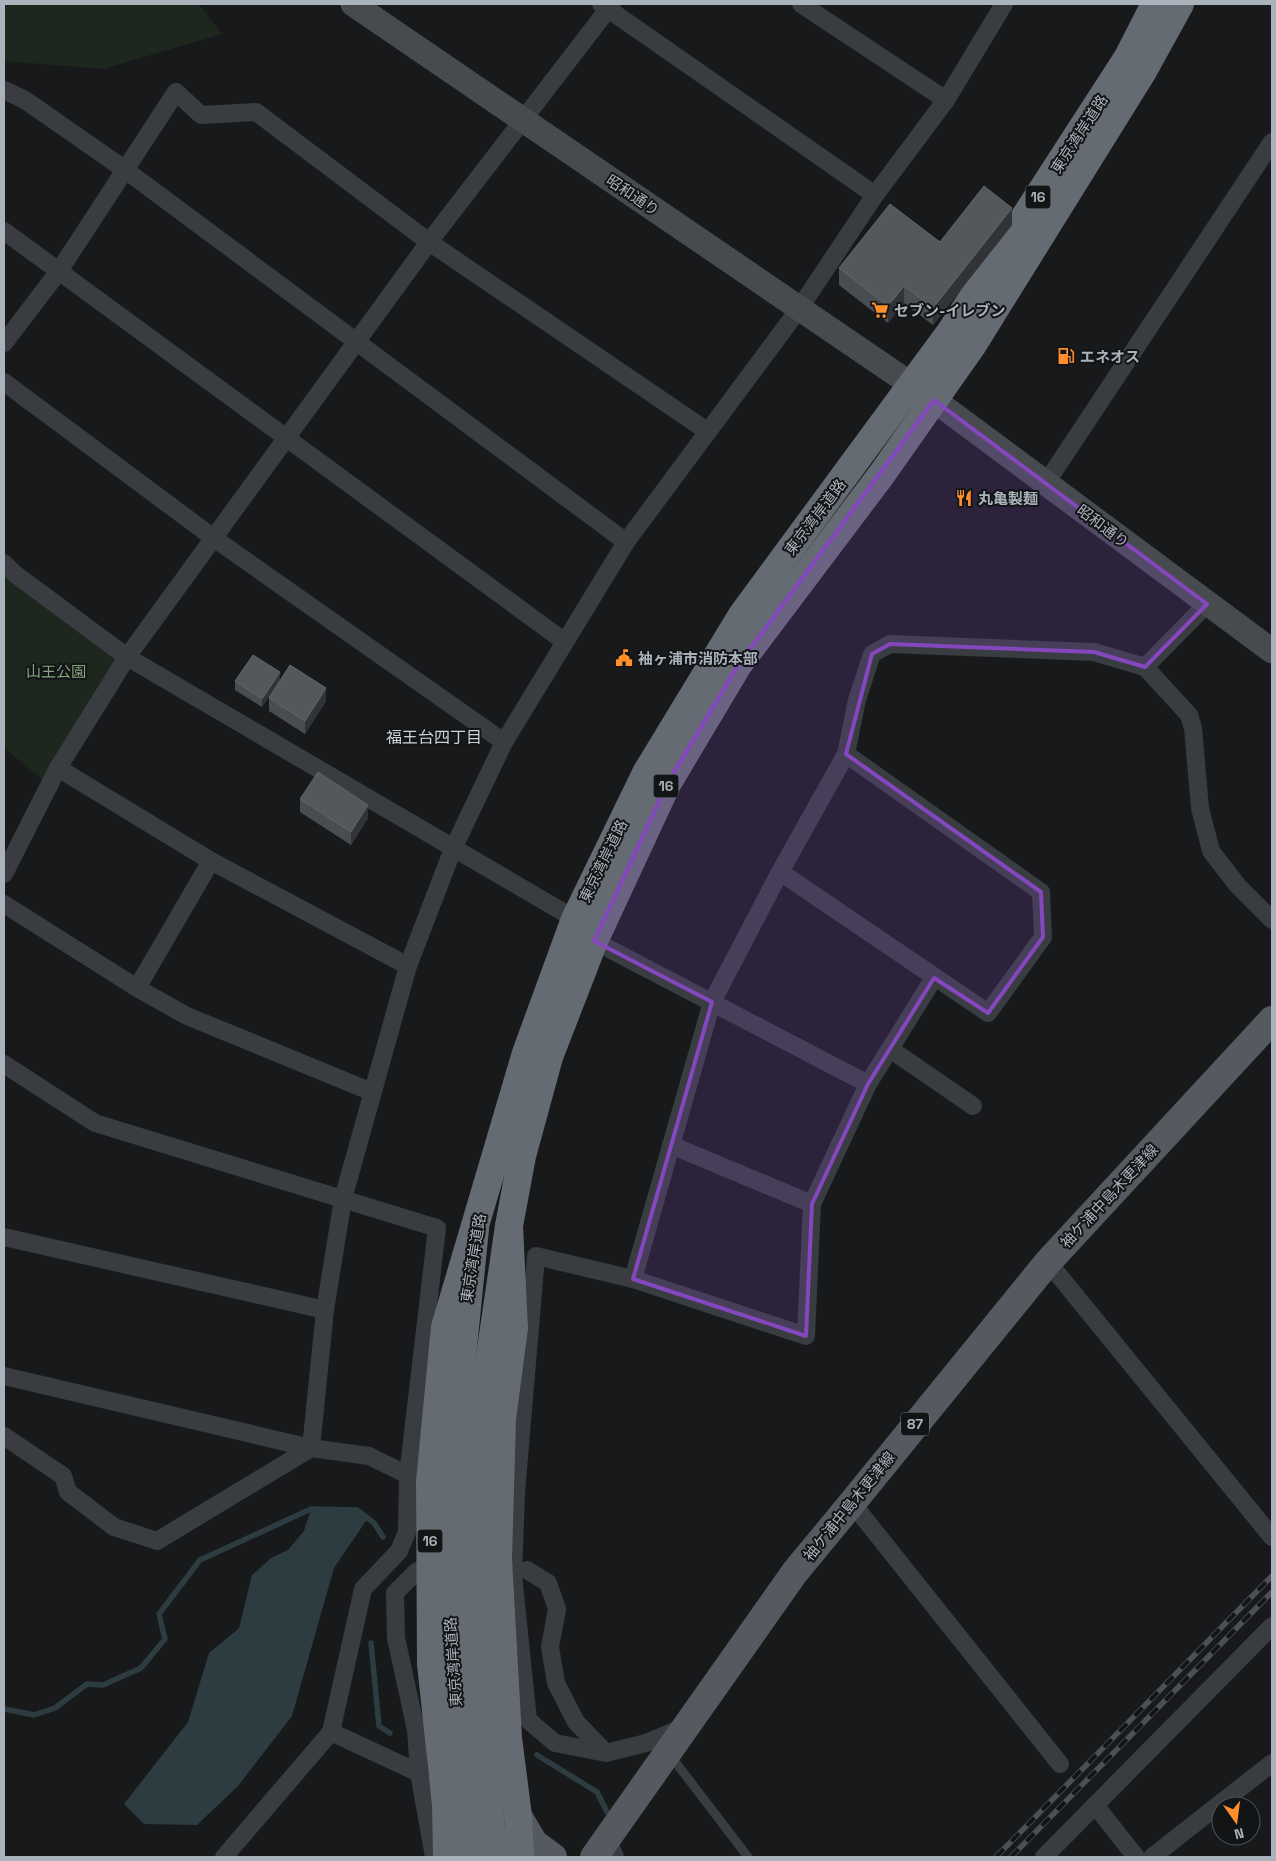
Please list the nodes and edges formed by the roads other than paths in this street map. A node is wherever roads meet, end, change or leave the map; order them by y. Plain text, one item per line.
1 (353, 4) edge
2 (801, 4) edge
3 (1004, 4) edge
4 (1155, 4) edge
5 (1180, 4) edge
6 (607, 5) edge
7 (821, 10) edge
8 (4, 90) edge
9 (946, 100) junction
10 (523, 120) junction
11 (1272, 146) edge
12 (124, 169) junction
13 (875, 195) junction
14 (4, 231) edge
15 (429, 242) junction
16 (58, 271) junction
17 (799, 309) junction
18 (357, 342) junction
19 (4, 343) edge
20 (4, 382) edge
21 (924, 393) junction
22 (707, 431) junction
23 (287, 440) junction
24 (1046, 482) junction
25 (215, 539) junction
26 (626, 542) junction
27 (4, 563) edge
28 (1207, 604) junction
29 (565, 642) junction
30 (1272, 651) edge
31 (127, 657) junction
32 (1145, 667) junction
33 (504, 742) junction
34 (846, 754) junction
35 (58, 768) junction
36 (453, 849) junction
37 (211, 861) junction
38 (780, 872) junction
39 (4, 874) edge
40 (4, 904) edge
41 (575, 919) junction
42 (1272, 920) edge
43 (594, 941) junction
44 (408, 966) junction
45 (934, 978) junction
46 (137, 988) junction
47 (712, 1002) junction
48 (1269, 1030) edge
49 (890, 1049) junction
50 (4, 1064) edge
51 (868, 1084) junction
52 (372, 1092) junction
53 (974, 1106) dead end
54 (671, 1145) junction
55 (343, 1199) junction
56 (812, 1204) junction
57 (509, 1226) junction
58 (475, 1229) junction
59 (4, 1237) edge
60 (1048, 1262) junction
61 (632, 1279) junction
62 (325, 1310) junction
63 (4, 1376) edge
64 (4, 1436) edge
65 (311, 1448) junction
66 (408, 1475) junction
67 (852, 1503) junction
68 (1272, 1538) edge
69 (417, 1570) dead end
70 (527, 1570) dead end
71 (1272, 1626) edge
72 (689, 1724) junction
73 (331, 1732) junction
74 (606, 1753) junction
75 (668, 1753) junction
76 (1272, 1763) edge
77 (1060, 1764) dead end
78 (419, 1773) junction
79 (1095, 1806) junction
80 (518, 1816) junction
81 (596, 1853) edge
82 (224, 1857) edge
83 (434, 1857) edge
84 (447, 1857) edge
85 (467, 1857) edge
86 (493, 1857) edge
87 (520, 1857) edge
88 (553, 1857) edge
89 (748, 1857) edge
90 (1044, 1857) edge
91 (1136, 1857) edge
92 (1152, 1857) edge

1 - 10 street, 昭和通り
2 - 7 street
3 - 9 street
4 - 21 highway, 東京湾岸道路 / 16
5 - 21 highway, 東京湾岸道路 / 16
6 - 10 street
6 - 13 street
7 - 9 street
8 - 12 street
9 - 13 street
10 - 15 street
10 - 17 street, 昭和通り
11 - 24 street
12 - 15 street
12 - 16 street
12 - 18 street
13 - 17 street
14 - 16 street
15 - 18 street
15 - 22 street
16 - 19 street
16 - 23 street
17 - 21 street, 昭和通り
17 - 22 street
18 - 23 street
18 - 26 street
20 - 25 street
21 - 24 street, 昭和通り
21 - 41 highway, 東京湾岸道路 / 16
21 - 43 highway, 東京湾岸道路 / 16
22 - 26 street
23 - 25 street
23 - 29 street
24 - 28 street, 昭和通り
25 - 31 street
25 - 33 street
26 - 29 street
27 - 31 street
28 - 30 street, 昭和通り
28 - 32 street
29 - 33 street
31 - 35 street
31 - 36 street
32 - 34 street
32 - 42 street
33 - 36 street
34 - 38 street
34 - 45 street
35 - 37 street
35 - 39 street
36 - 41 street
36 - 44 street
37 - 44 street
37 - 46 street
38 - 45 street
38 - 47 street
40 - 46 street
41 - 58 highway, 東京湾岸道路 / 16
43 - 47 street
43 - 57 highway, 東京湾岸道路 / 16
44 - 52 street
45 - 49 street
46 - 52 street
47 - 51 street
47 - 54 street
48 - 60 main road, 袖ケ浦中島木更津線 / 87
49 - 51 street
49 - 53 street
50 - 55 street
51 - 56 street
52 - 55 street
54 - 56 street
54 - 61 street
55 - 62 street
55 - 66 street
56 - 61 street
57 - 80 highway, 16
57 - 86 highway, 東京湾岸道路 / 16, bridge
58 - 84 highway, 16
58 - 85 highway, 東京湾岸道路 / 16, bridge
59 - 62 street
60 - 67 main road, 袖ケ浦中島木更津線 / 87
60 - 68 street
61 - 74 street
62 - 65 street
63 - 65 street
64 - 65 street
65 - 66 street
66 - 73 street
67 - 72 main road, 袖ケ浦中島木更津線 / 87
67 - 77 street
69 - 78 street
70 - 74 street
71 - 79 street
72 - 74 street
72 - 75 main road, 袖ケ浦中島木更津線 / 87
73 - 78 street
73 - 82 street
75 - 81 main road, 袖ケ浦中島木更津線 / 87
75 - 89 lane
76 - 92 street
78 - 83 street
79 - 90 street
79 - 91 street
80 - 87 highway, 16
80 - 88 main road

